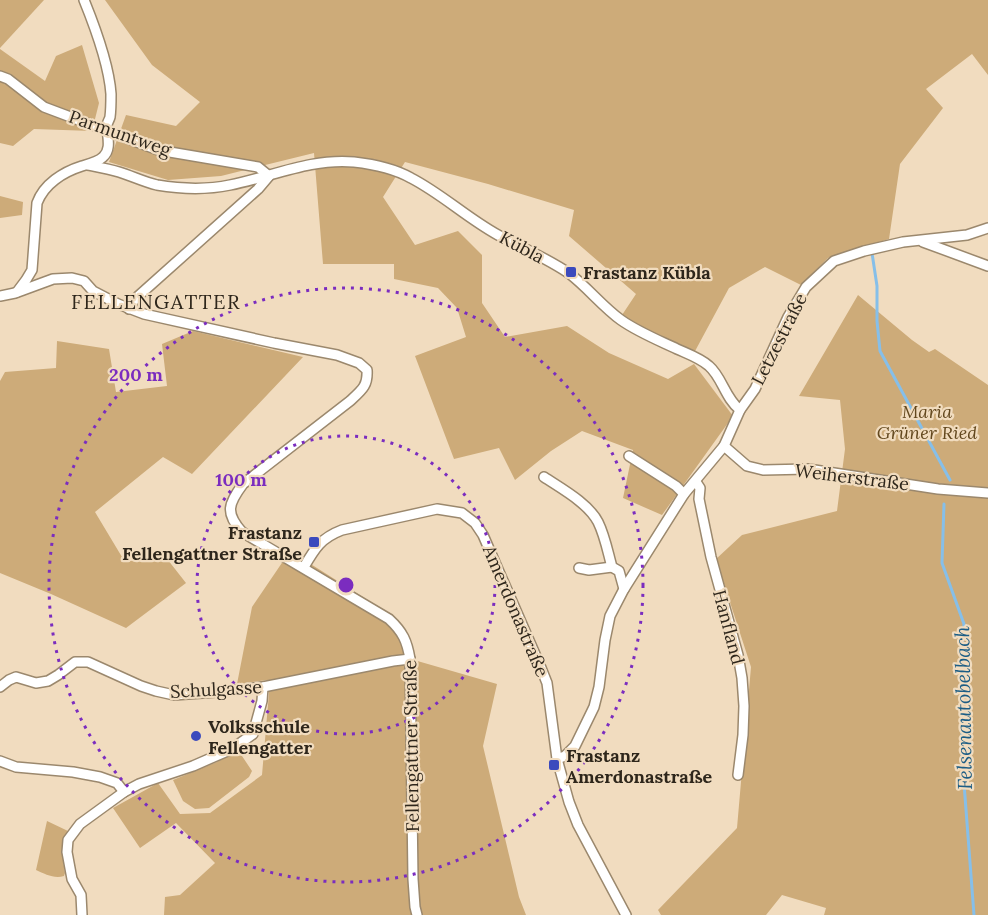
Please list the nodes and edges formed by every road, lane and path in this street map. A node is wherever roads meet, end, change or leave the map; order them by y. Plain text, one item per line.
1 (84, 0) edge
2 (0, 76) edge
3 (108, 131) junction
4 (87, 165) junction
5 (269, 176) junction
6 (988, 228) edge
7 (919, 241) junction
8 (988, 266) edge
9 (15, 293) junction
10 (0, 296) edge
11 (129, 309) junction
12 (740, 410) junction
13 (724, 446) junction
14 (629, 456) dead end
15 (544, 477) dead end
16 (696, 482) junction
17 (988, 493) edge
18 (684, 494) junction
19 (304, 567) junction
20 (612, 567) junction
21 (579, 568) dead end
22 (624, 589) junction
23 (410, 660) junction
24 (0, 687) edge
25 (263, 687) junction
26 (557, 759) junction
27 (0, 761) edge
28 (738, 775) dead end
29 (124, 792) junction
30 (82, 915) edge
31 (417, 915) edge
32 (626, 915) edge

1 - 3 street
2 - 3 street, Parmuntweg
3 - 4 street
3 - 5 street, Parmuntweg
4 - 5 street, Kübla
4 - 9 street
5 - 11 street
5 - 12 street, Kübla
6 - 7 street, Letzestraße
7 - 8 street
7 - 12 street, Letzestraße
9 - 10 street
9 - 11 street
11 - 19 street, Fellengattner Straße
12 - 13 street, Letzestraße
13 - 16 street, Letzestraße
13 - 17 street, Weiherstraße
14 - 18 street
15 - 20 street
16 - 18 street, Letzestraße
16 - 28 street, Hanfland
18 - 22 street, Letzestraße
19 - 23 street, Fellengattner Straße
19 - 26 street, Amerdonastraße
20 - 21 street
20 - 22 street
22 - 26 street, Letzestraße
23 - 25 street, Schulgasse
23 - 31 street, Fellengattner Straße
24 - 25 street, Schulgasse
25 - 29 street
26 - 32 street, Amerdonastraße
27 - 29 street
29 - 30 street

